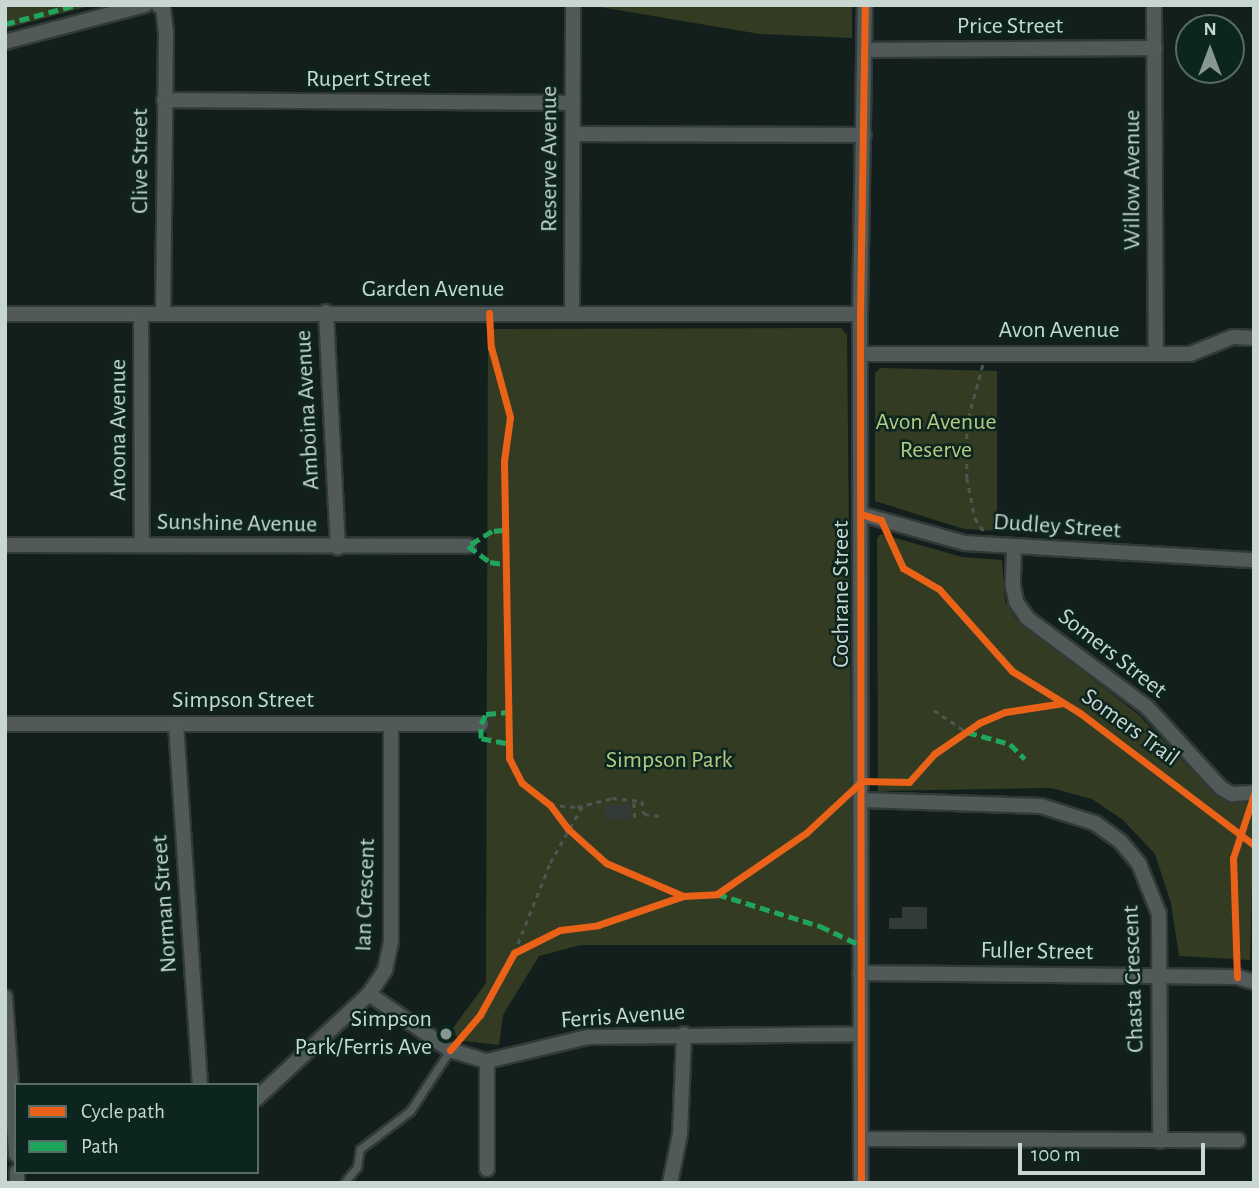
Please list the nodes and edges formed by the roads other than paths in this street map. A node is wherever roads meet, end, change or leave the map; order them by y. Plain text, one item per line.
1 (145, 5) edge
2 (573, 5) edge
3 (866, 5) edge
4 (1154, 5) edge
5 (161, 7) edge
6 (5, 42) edge
7 (1155, 48) junction
8 (866, 50) junction
9 (164, 100) junction
10 (573, 103) junction
11 (574, 134) junction
12 (864, 135) junction
13 (326, 312) junction
14 (572, 313) junction
15 (5, 314) edge
16 (141, 314) junction
17 (163, 314) junction
18 (860, 314) junction
19 (1254, 338) edge
20 (861, 354) junction
21 (1156, 354) junction
22 (861, 514) junction
23 (5, 545) edge
24 (142, 545) junction
25 (468, 546) dead end
26 (338, 548) junction
27 (1014, 548) junction
28 (1254, 560) edge
29 (5, 724) edge
30 (176, 724) junction
31 (391, 724) junction
32 (481, 724) dead end
33 (1254, 793) edge
34 (862, 800) junction
35 (860, 973) junction
36 (1161, 976) junction
37 (1254, 982) edge
38 (369, 994) junction
39 (5, 997) edge
40 (684, 1034) junction
41 (860, 1034) junction
42 (450, 1050) junction
43 (487, 1061) junction
44 (202, 1083) edge
45 (259, 1096) edge
46 (9, 1110) edge
47 (861, 1139) junction
48 (1238, 1140) dead end
49 (1160, 1141) junction
50 (487, 1169) dead end
51 (344, 1183) edge
52 (670, 1183) edge
53 (861, 1183) edge

1 - 6 street
2 - 10 street, Reserve Avenue
3 - 8 street, Cochrane Street
4 - 7 street, Willow Avenue
5 - 9 street, Clive Street
7 - 8 street, Price Street
7 - 21 street, Willow Avenue
8 - 12 street, Cochrane Street
9 - 10 street, Rupert Street
9 - 17 street, Clive Street
10 - 11 street, Reserve Avenue
11 - 12 street
11 - 14 street, Reserve Avenue
12 - 18 street, Cochrane Street
13 - 14 street, Garden Avenue
13 - 17 street, Garden Avenue
13 - 26 street, Amboina Avenue
14 - 18 street, Garden Avenue
15 - 16 street, Garden Avenue
16 - 17 street, Garden Avenue
16 - 24 street, Aroona Avenue
18 - 20 street, Cochrane Street
19 - 21 street, Avon Avenue
20 - 21 street, Avon Avenue
20 - 22 street, Cochrane Street
22 - 27 street, Dudley Street
22 - 34 street, Cochrane Street
23 - 24 street, Sunshine Avenue
24 - 26 street, Sunshine Avenue
25 - 26 street, Sunshine Avenue
27 - 28 street, Dudley Street
27 - 33 street, Somers Street
29 - 30 street, Simpson Street
30 - 31 street, Simpson Street
30 - 44 street, Norman Street
31 - 32 street, Simpson Street
31 - 38 street, Ian Crescent
34 - 35 street, Cochrane Street
34 - 36 street, Chasta Crescent
35 - 36 street, Fuller Street
35 - 41 street, Cochrane Street
36 - 37 street, Fuller Street
36 - 49 street, Chasta Crescent
38 - 42 street, Ferris Avenue
38 - 45 street, Ian Crescent
39 - 46 street
40 - 41 street, Ferris Avenue
40 - 43 street, Ferris Avenue
40 - 52 street
41 - 47 street, Cochrane Street
42 - 43 street, Ferris Avenue
42 - 51 lane
43 - 50 street
47 - 49 street
47 - 53 street, Cochrane Street
48 - 49 street

